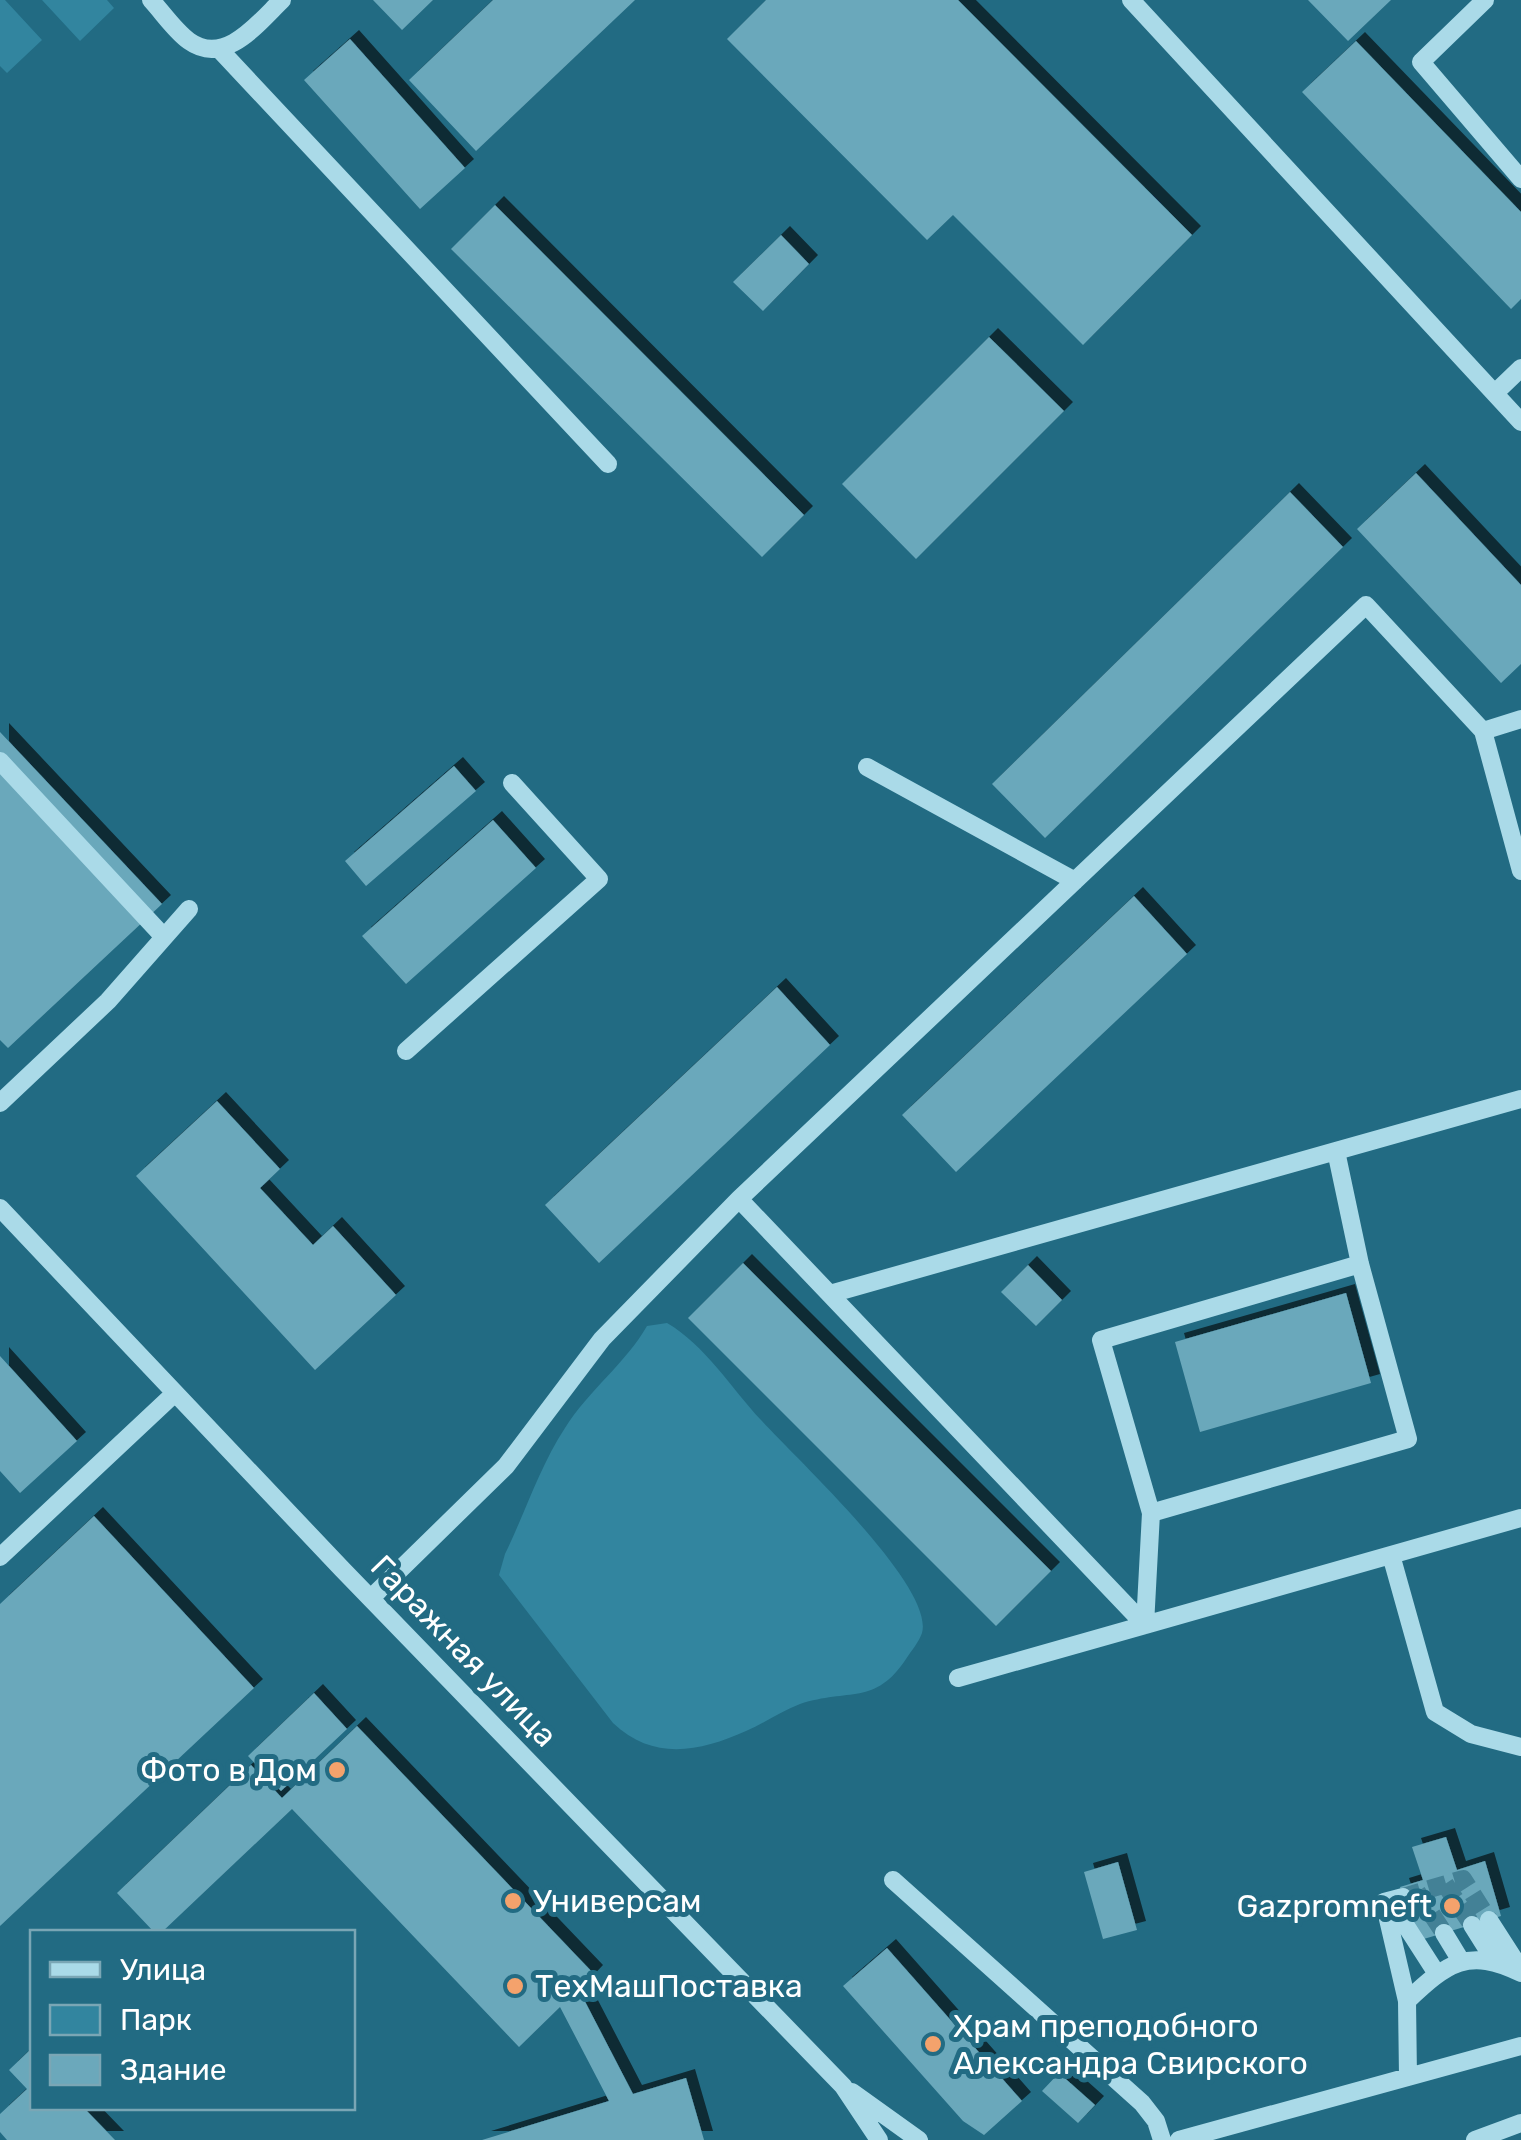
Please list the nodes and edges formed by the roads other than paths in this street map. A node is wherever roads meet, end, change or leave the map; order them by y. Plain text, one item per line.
1 (151, 0) edge
2 (282, 0) edge
3 (1131, 0) edge
4 (1485, 0) edge
5 (219, 48) junction
6 (1521, 179) edge
7 (1521, 368) edge
8 (1496, 392) junction
9 (1521, 422) edge
10 (608, 464) dead end
11 (1521, 718) edge
12 (1482, 731) junction
13 (0, 762) edge
14 (867, 766) dead end
15 (512, 783) dead end
16 (1521, 872) edge
17 (1075, 880) junction
18 (189, 909) dead end
19 (164, 937) junction
20 (406, 1051) dead end
21 (1521, 1099) edge
22 (0, 1102) edge
23 (1336, 1152) junction
24 (739, 1198) junction
25 (0, 1208) edge
26 (1360, 1264) junction
27 (830, 1294) junction
28 (175, 1393) junction
29 (1151, 1513) junction
30 (1521, 1518) edge
31 (1391, 1555) junction
32 (0, 1557) edge
33 (371, 1598) junction
34 (1145, 1625) junction
35 (958, 1678) dead end
36 (1521, 1748) edge
37 (893, 1880) dead end
38 (1444, 1933) tunnel mouth
39 (1494, 1960) junction
40 (1461, 1961) junction
41 (1521, 1972) edge
42 (1437, 1974) junction
43 (1406, 2000) junction
44 (1521, 2046) edge
45 (1408, 2077) junction
46 (843, 2086) junction
47 (1521, 2123) edge
48 (879, 2140) edge
49 (919, 2140) edge
50 (1162, 2140) edge
51 (1179, 2140) edge
52 (1475, 2140) edge

1 - 5 street
2 - 5 street
3 - 8 street
4 - 6 street
5 - 10 street
7 - 8 street
8 - 9 street
11 - 12 street
12 - 16 street
12 - 17 street
13 - 19 street
14 - 17 street
15 - 20 street
17 - 24 street
18 - 19 street
19 - 22 street
21 - 23 street
23 - 26 street
23 - 27 street
24 - 27 street
24 - 33 street
25 - 28 street, Гаражная улица
26 - 29 street
26 - 29 street
27 - 34 street
28 - 32 street
28 - 33 street, Гаражная улица
29 - 34 street
30 - 31 street
31 - 34 street
31 - 36 street
33 - 46 street, Гаражная улица
34 - 35 street
37 - 50 street
38 - 40 street
39 - 40 street
39 - 41 street
39 - 41 street
40 - 42 street
42 - 43 street
42 - 43 street
43 - 45 street
44 - 45 street
45 - 51 street
46 - 48 street, Гаражная улица
46 - 49 street
47 - 52 street

